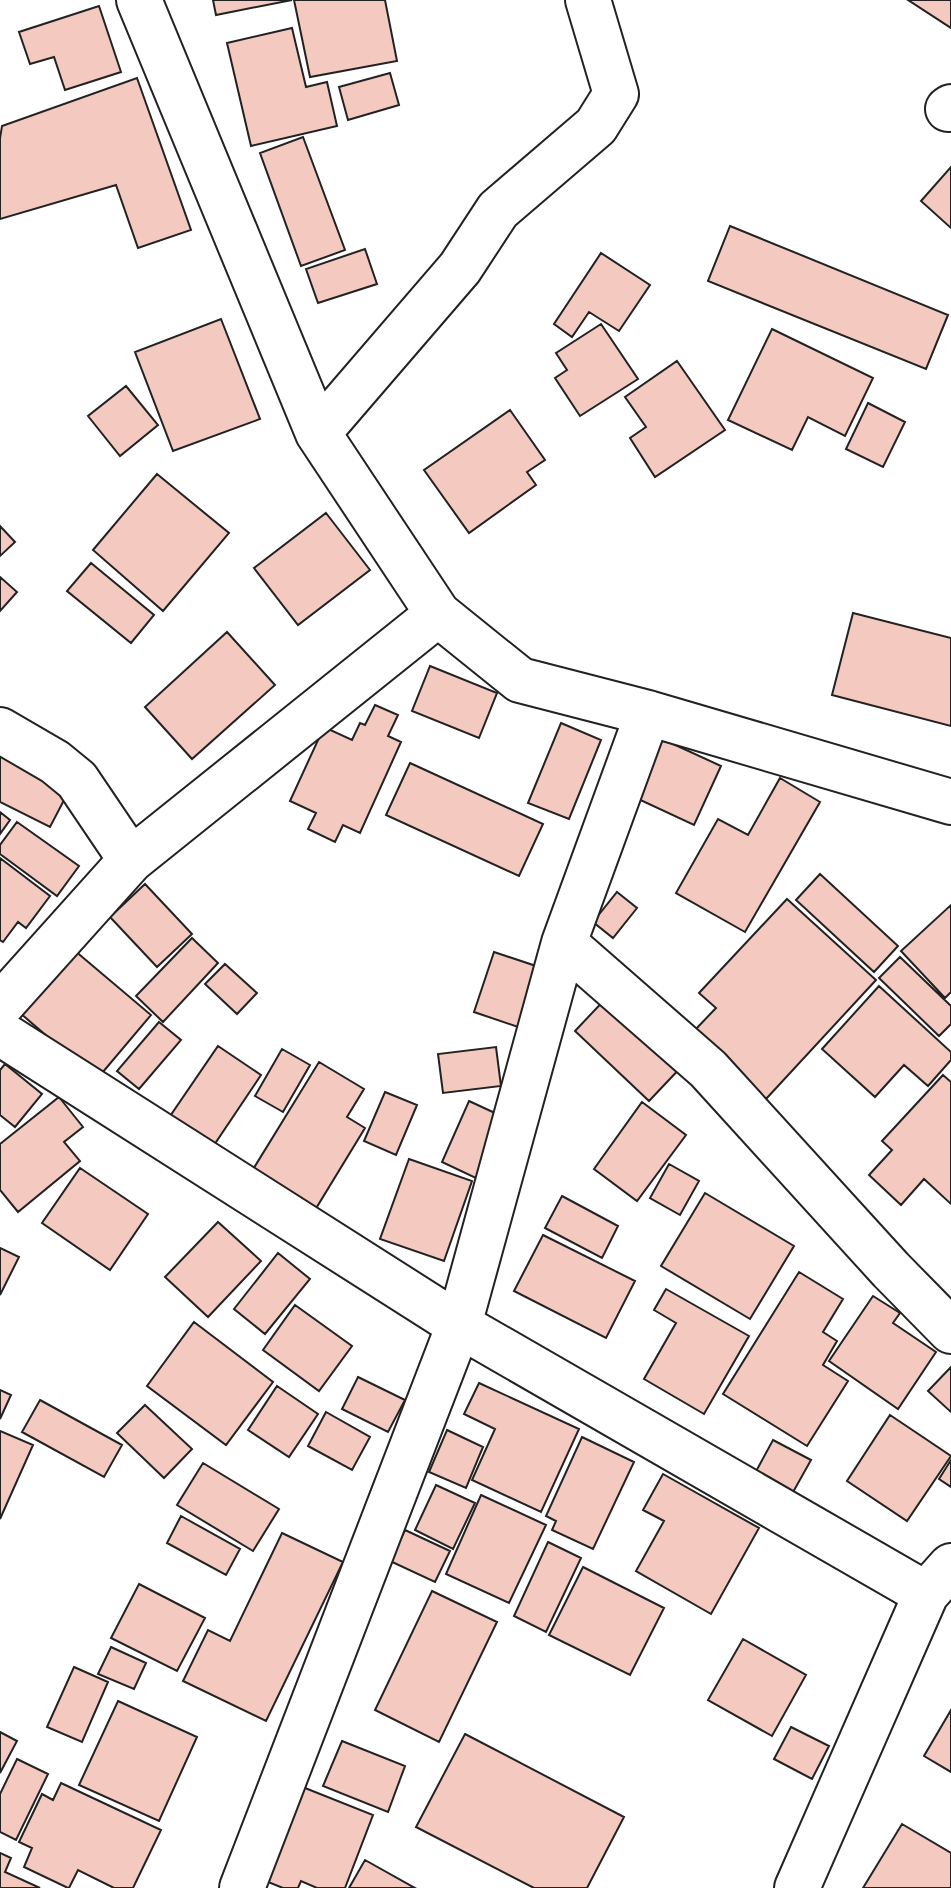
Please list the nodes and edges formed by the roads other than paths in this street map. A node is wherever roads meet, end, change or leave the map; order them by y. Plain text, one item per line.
1 (139, 0) edge
2 (588, 0) edge
3 (318, 433) junction
4 (438, 614) junction
5 (648, 713) junction
6 (0, 730) edge
7 (951, 802) edge
8 (131, 860) junction
9 (564, 943) junction
10 (0, 1006) edge
11 (0, 1033) edge
12 (459, 1325) junction
13 (951, 1331) edge
14 (938, 1580) edge
15 (242, 1888) edge
16 (797, 1888) edge

1 - 3 street
2 - 3 street
3 - 4 street
4 - 5 street
4 - 8 street
5 - 7 street
5 - 9 street
6 - 8 street
8 - 10 street
9 - 12 street
9 - 13 street
11 - 12 street
12 - 14 street
12 - 15 street
14 - 16 street

